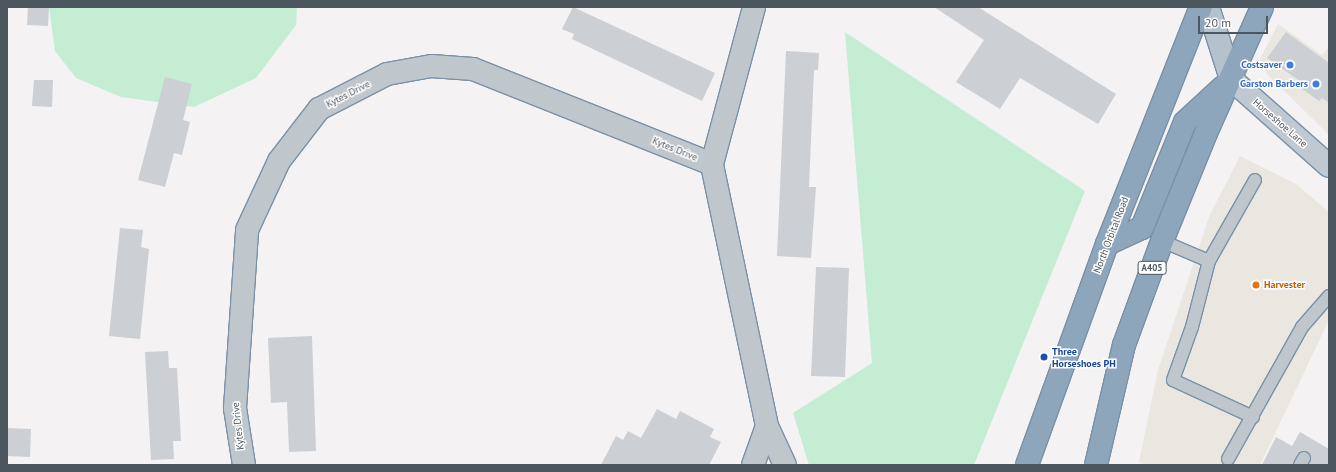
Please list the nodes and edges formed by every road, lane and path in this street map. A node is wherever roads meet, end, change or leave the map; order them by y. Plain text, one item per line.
1 (754, 7) edge
2 (1201, 7) edge
3 (1208, 7) edge
4 (1262, 7) edge
5 (1231, 79) junction
6 (712, 164) junction
7 (1329, 166) edge
8 (1255, 180) dead end
9 (1162, 241) junction
10 (1107, 244) junction
11 (1209, 261) junction
12 (1329, 296) edge
13 (1253, 417) junction
14 (767, 426) junction
15 (1228, 459) dead end
16 (244, 465) edge
17 (753, 465) edge
18 (785, 465) edge
19 (1027, 465) edge
20 (1096, 465) edge

1 - 6 street, Kytes Drive
2 - 10 highway, North Orbital Road
3 - 5 main road
4 - 5 highway, A405
5 - 7 street, Horseshoe Lane
5 - 9 highway, A405
5 - 10 highway
6 - 14 street, Kytes Drive
6 - 16 street, Kytes Drive
8 - 11 lane
9 - 11 lane
9 - 20 highway, A405
10 - 19 highway, North Orbital Road
11 - 13 lane
12 - 13 lane
13 - 15 lane
14 - 17 street
14 - 18 street, Kytes Drive

